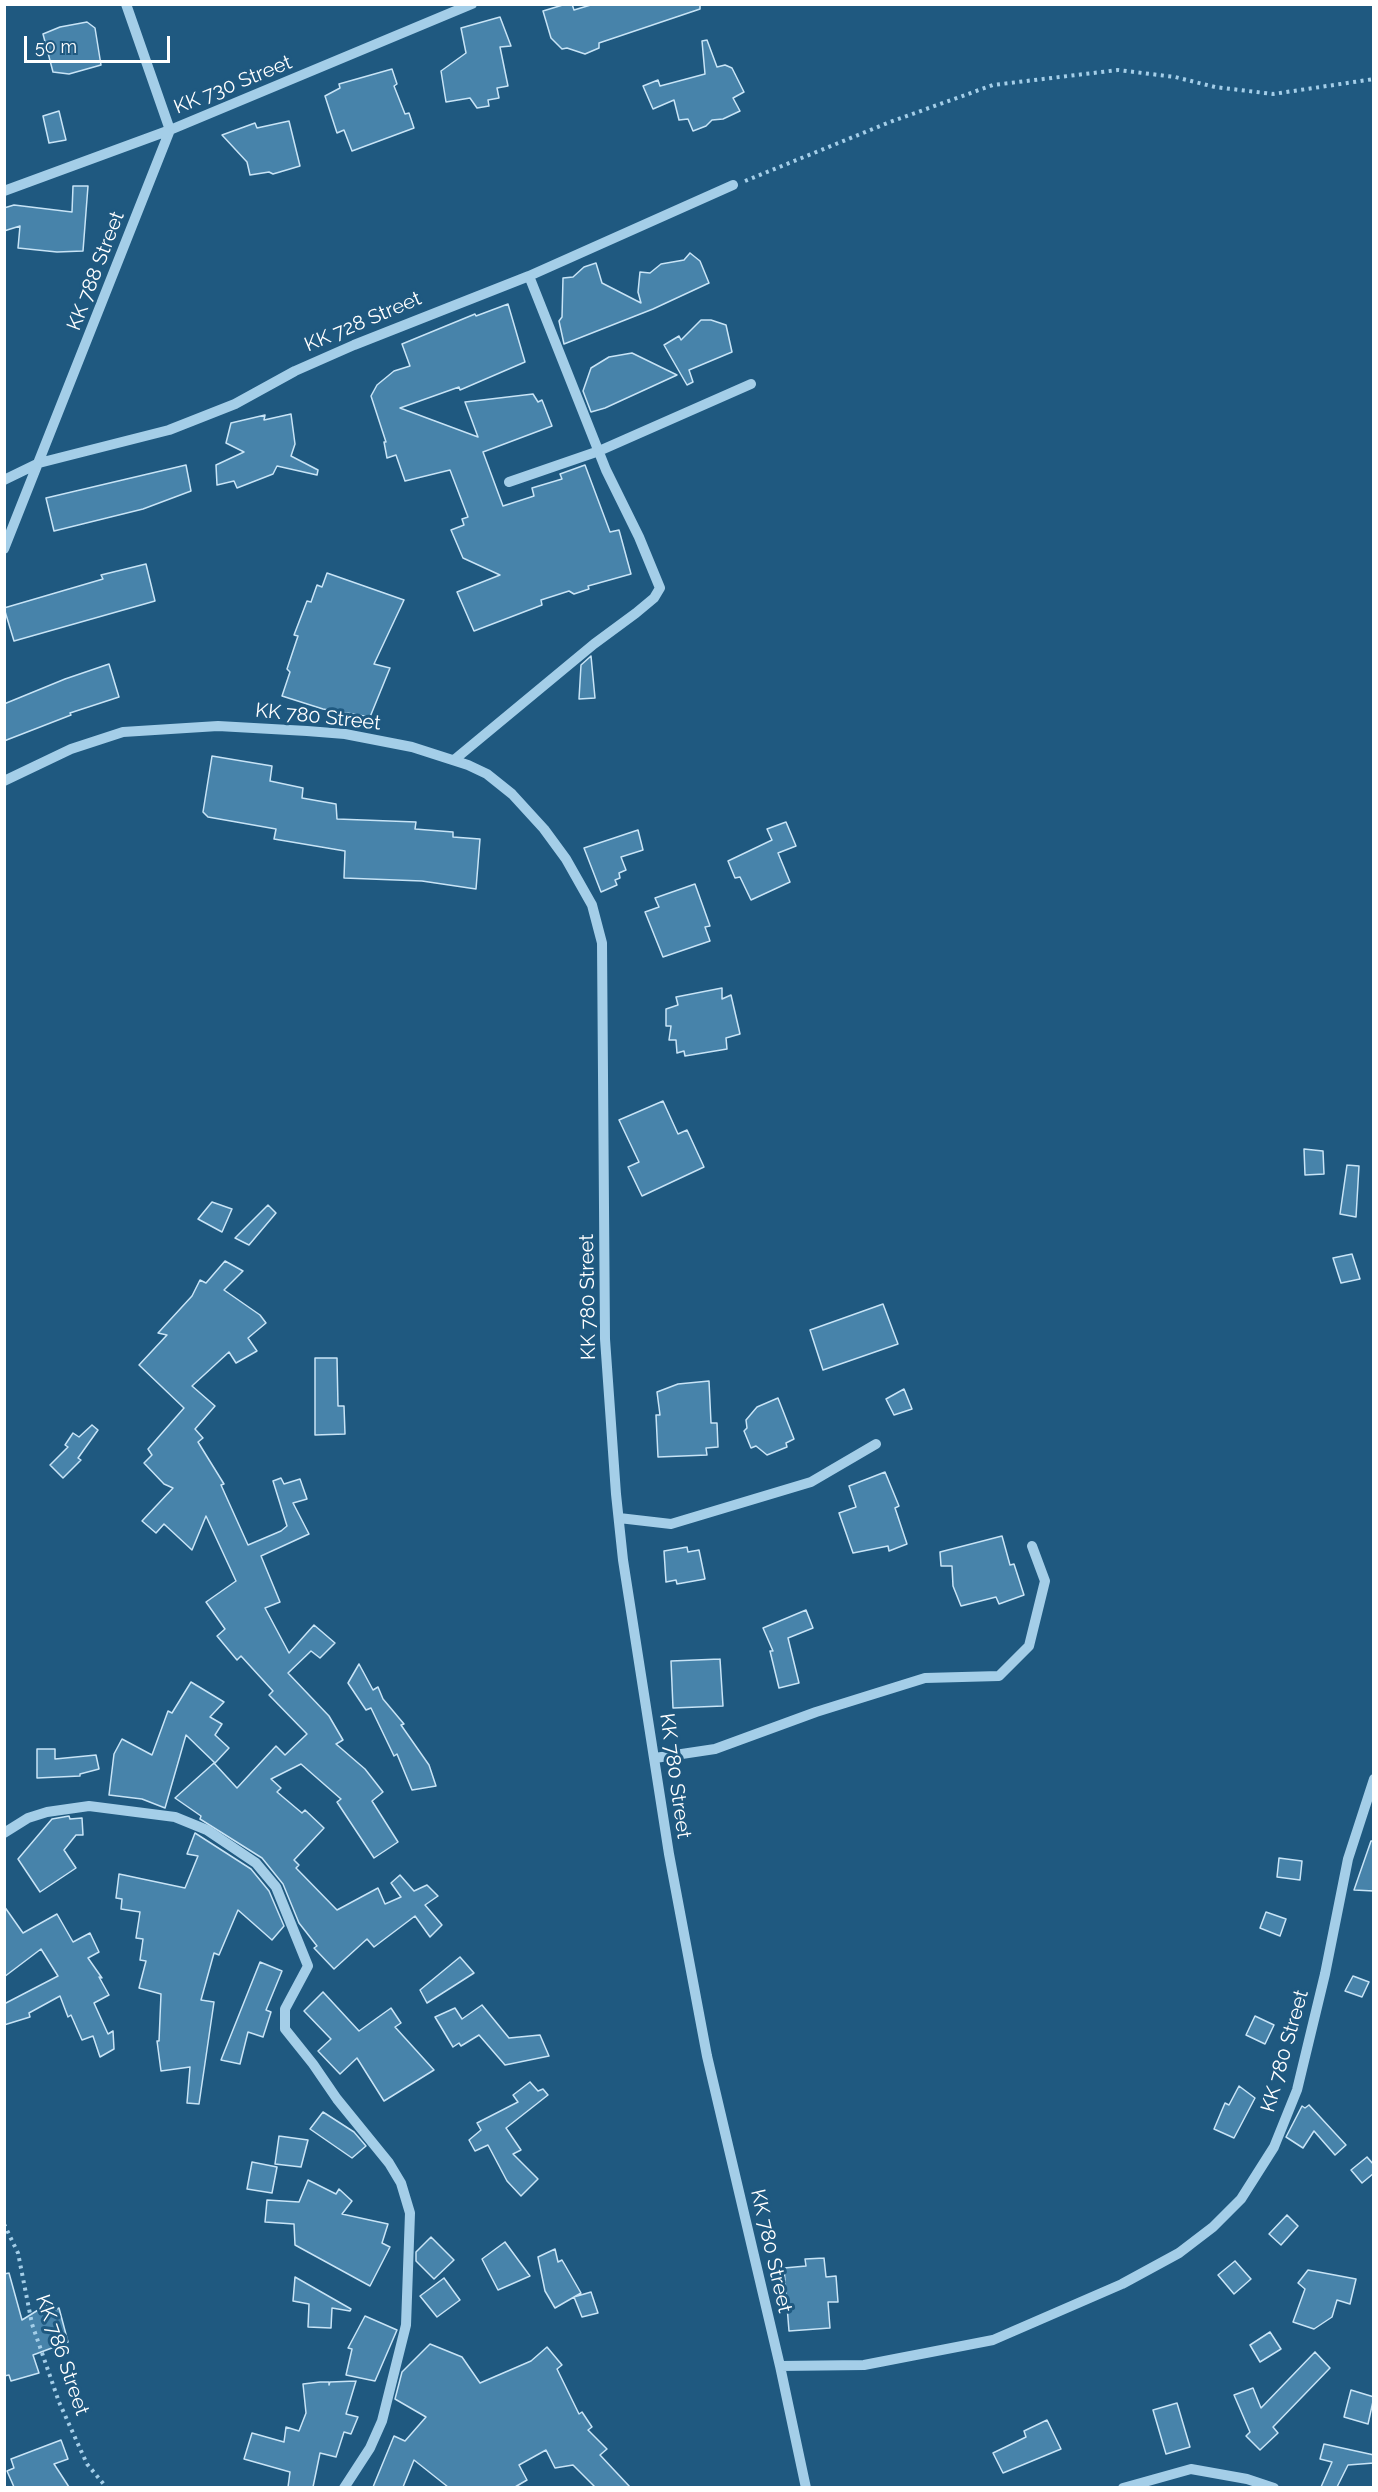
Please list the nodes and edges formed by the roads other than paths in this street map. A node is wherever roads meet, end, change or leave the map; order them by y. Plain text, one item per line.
1 (126, 4) edge
2 (472, 4) edge
3 (170, 130) junction
4 (733, 185) road end
5 (4, 191) edge
6 (529, 276) junction
7 (751, 384) dead end
8 (599, 451) junction
9 (39, 463) junction
10 (4, 480) edge
11 (510, 482) dead end
12 (4, 549) edge
13 (454, 760) junction
14 (4, 781) edge
15 (876, 1444) dead end
16 (619, 1518) junction
17 (1032, 1546) dead end
18 (654, 1758) junction
19 (1374, 1779) edge
20 (4, 1833) edge
21 (780, 2366) junction
22 (344, 2487) edge
23 (806, 2487) edge
24 (1123, 2487) edge
25 (1274, 2487) edge

1 - 3 street
2 - 3 street, KK 730 Street
3 - 5 street, KK 730 Street
3 - 9 street, KK 788 Street
4 - 6 street, KK 728 Street
6 - 8 street
6 - 9 street, KK 728 Street
7 - 8 street
8 - 11 street
8 - 13 street
9 - 10 street, KK 728 Street
9 - 12 street, KK 788 Street
13 - 14 street, KK 780 Street
13 - 16 street, KK 780 Street
15 - 16 street
16 - 18 street, KK 780 Street
17 - 18 street
18 - 21 street, KK 780 Street
19 - 21 street, KK 780 Street
20 - 22 street
21 - 23 street
24 - 25 street

